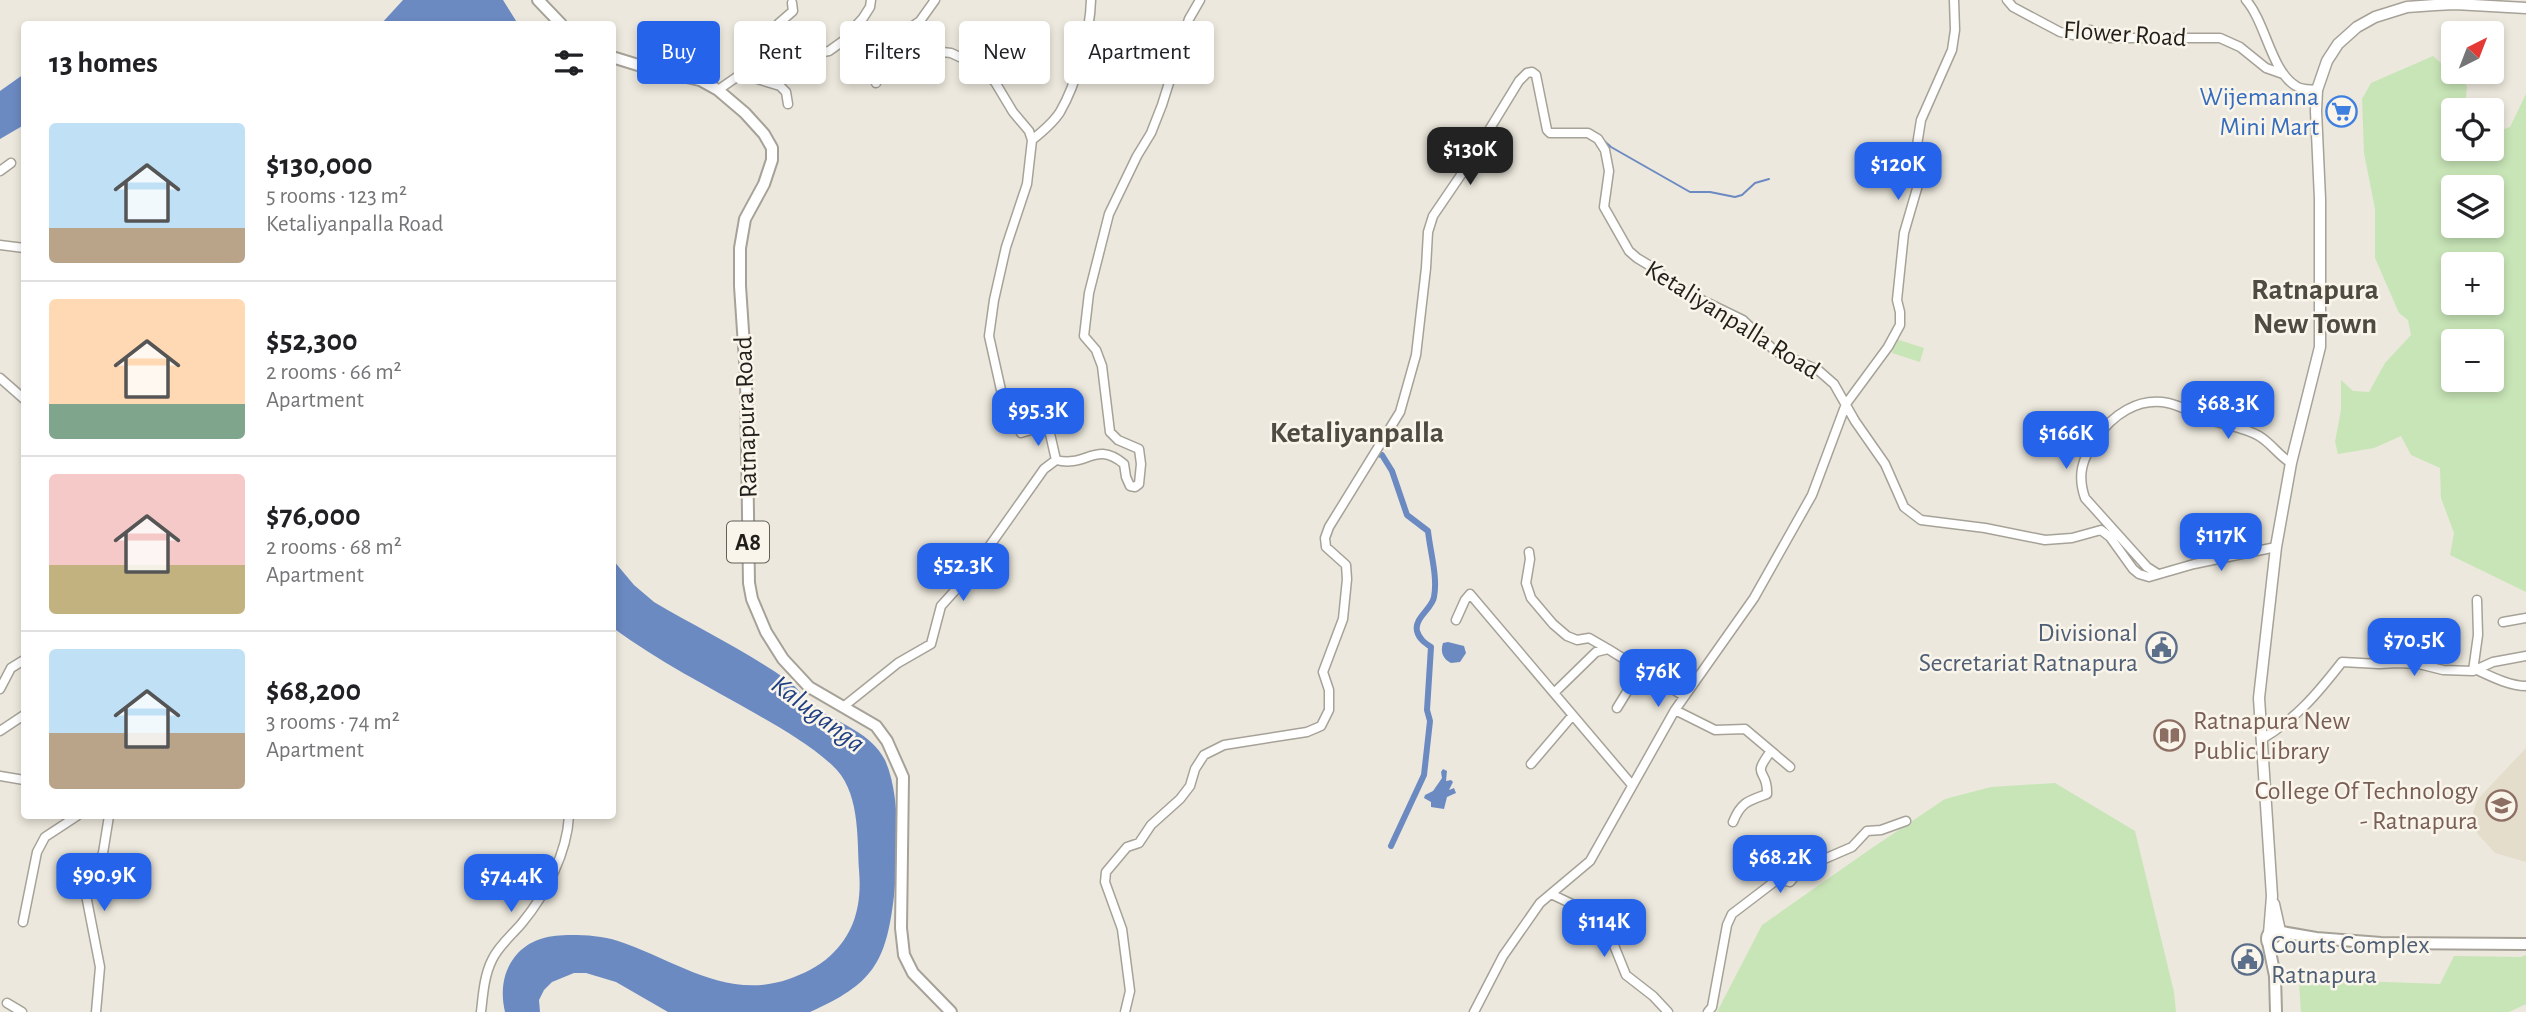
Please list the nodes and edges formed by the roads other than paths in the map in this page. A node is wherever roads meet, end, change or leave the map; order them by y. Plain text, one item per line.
1 (538, 0) edge
2 (871, 0) edge
3 (935, 0) edge
4 (1091, 0) edge
5 (1199, 0) edge
6 (1954, 0) edge
7 (2007, 0) edge
8 (2246, 0) edge
9 (793, 3) dead end
10 (2526, 9) edge
11 (558, 21) edge
12 (781, 21) edge
13 (859, 21) edge
14 (920, 21) edge
15 (945, 52) edge
16 (618, 59) edge
17 (2283, 74) junction
18 (734, 80) edge
19 (773, 84) edge
20 (718, 90) junction
21 (2318, 90) junction
22 (788, 104) dead end
23 (1032, 140) junction
24 (11, 163) dead end
25 (0, 171) edge
26 (0, 245) edge
27 (21, 248) edge
28 (0, 378) edge
29 (21, 396) edge
30 (1846, 404) junction
31 (1056, 460) junction
32 (2291, 463) junction
33 (2276, 547) junction
34 (1529, 552) dead end
35 (2158, 574) junction
36 (2477, 600) dead end
37 (2526, 618) edge
38 (1457, 620) dead end
39 (2503, 622) dead end
40 (1608, 649) junction
41 (2526, 656) edge
42 (21, 662) edge
43 (1641, 668) junction
44 (2475, 670) junction
45 (2526, 686) edge
46 (0, 689) edge
47 (1555, 692) junction
48 (1684, 696) junction
49 (843, 707) junction
50 (1617, 708) dead end
51 (1675, 710) junction
52 (1572, 716) junction
53 (21, 717) edge
54 (0, 731) edge
55 (2262, 739) junction
56 (1771, 751) junction
57 (1531, 765) dead end
58 (1790, 767) dead end
59 (0, 776) edge
60 (21, 780) edge
61 (1632, 785) junction
62 (72, 819) edge
63 (106, 819) edge
64 (569, 819) edge
65 (1906, 821) dead end
66 (1733, 822) dead end
67 (1551, 894) junction
68 (23, 922) dead end
69 (2277, 938) junction
70 (2526, 944) edge
71 (7, 1003) dead end
72 (22, 1012) edge
73 (96, 1012) edge
74 (481, 1012) edge
75 (951, 1012) edge
76 (1125, 1012) edge
77 (1474, 1012) edge
78 (1668, 1012) edge
79 (1708, 1012) edge
80 (2276, 1012) edge

1 - 11 highway
2 - 13 street
3 - 14 street
4 - 23 street
5 - 31 street
6 - 30 street
7 - 17 street, Flower Road
8 - 17 street
9 - 12 street
10 - 21 main road
15 - 23 street
16 - 20 highway, Ratnapura Road / A8
17 - 21 street, Flower Road
18 - 20 street
19 - 22 street
20 - 49 highway, Ratnapura Road / A8
21 - 32 main road
23 - 31 street
24 - 25 street
26 - 27 street
28 - 29 street
30 - 35 street, Ketaliyanpalla Road
30 - 48 street
30 - 76 street, Ketaliyanpalla Road
31 - 49 street
32 - 33 main road
32 - 35 street
33 - 35 street
33 - 55 main road
34 - 40 street
36 - 44 street
37 - 39 street
38 - 47 street
40 - 43 street
40 - 47 street
41 - 44 street
42 - 46 street
43 - 48 street
43 - 50 street
44 - 45 street
44 - 55 street
47 - 52 street
48 - 51 street
49 - 75 highway, Ratnapura Road / A8
51 - 56 street
51 - 61 street
52 - 57 street
52 - 61 street
53 - 54 street
55 - 69 main road
56 - 58 street
56 - 66 street
59 - 60 street
61 - 67 street
62 - 68 street
63 - 73 street
64 - 74 street
65 - 79 street
67 - 77 street
67 - 78 street
69 - 70 highway
69 - 80 highway
71 - 72 street

